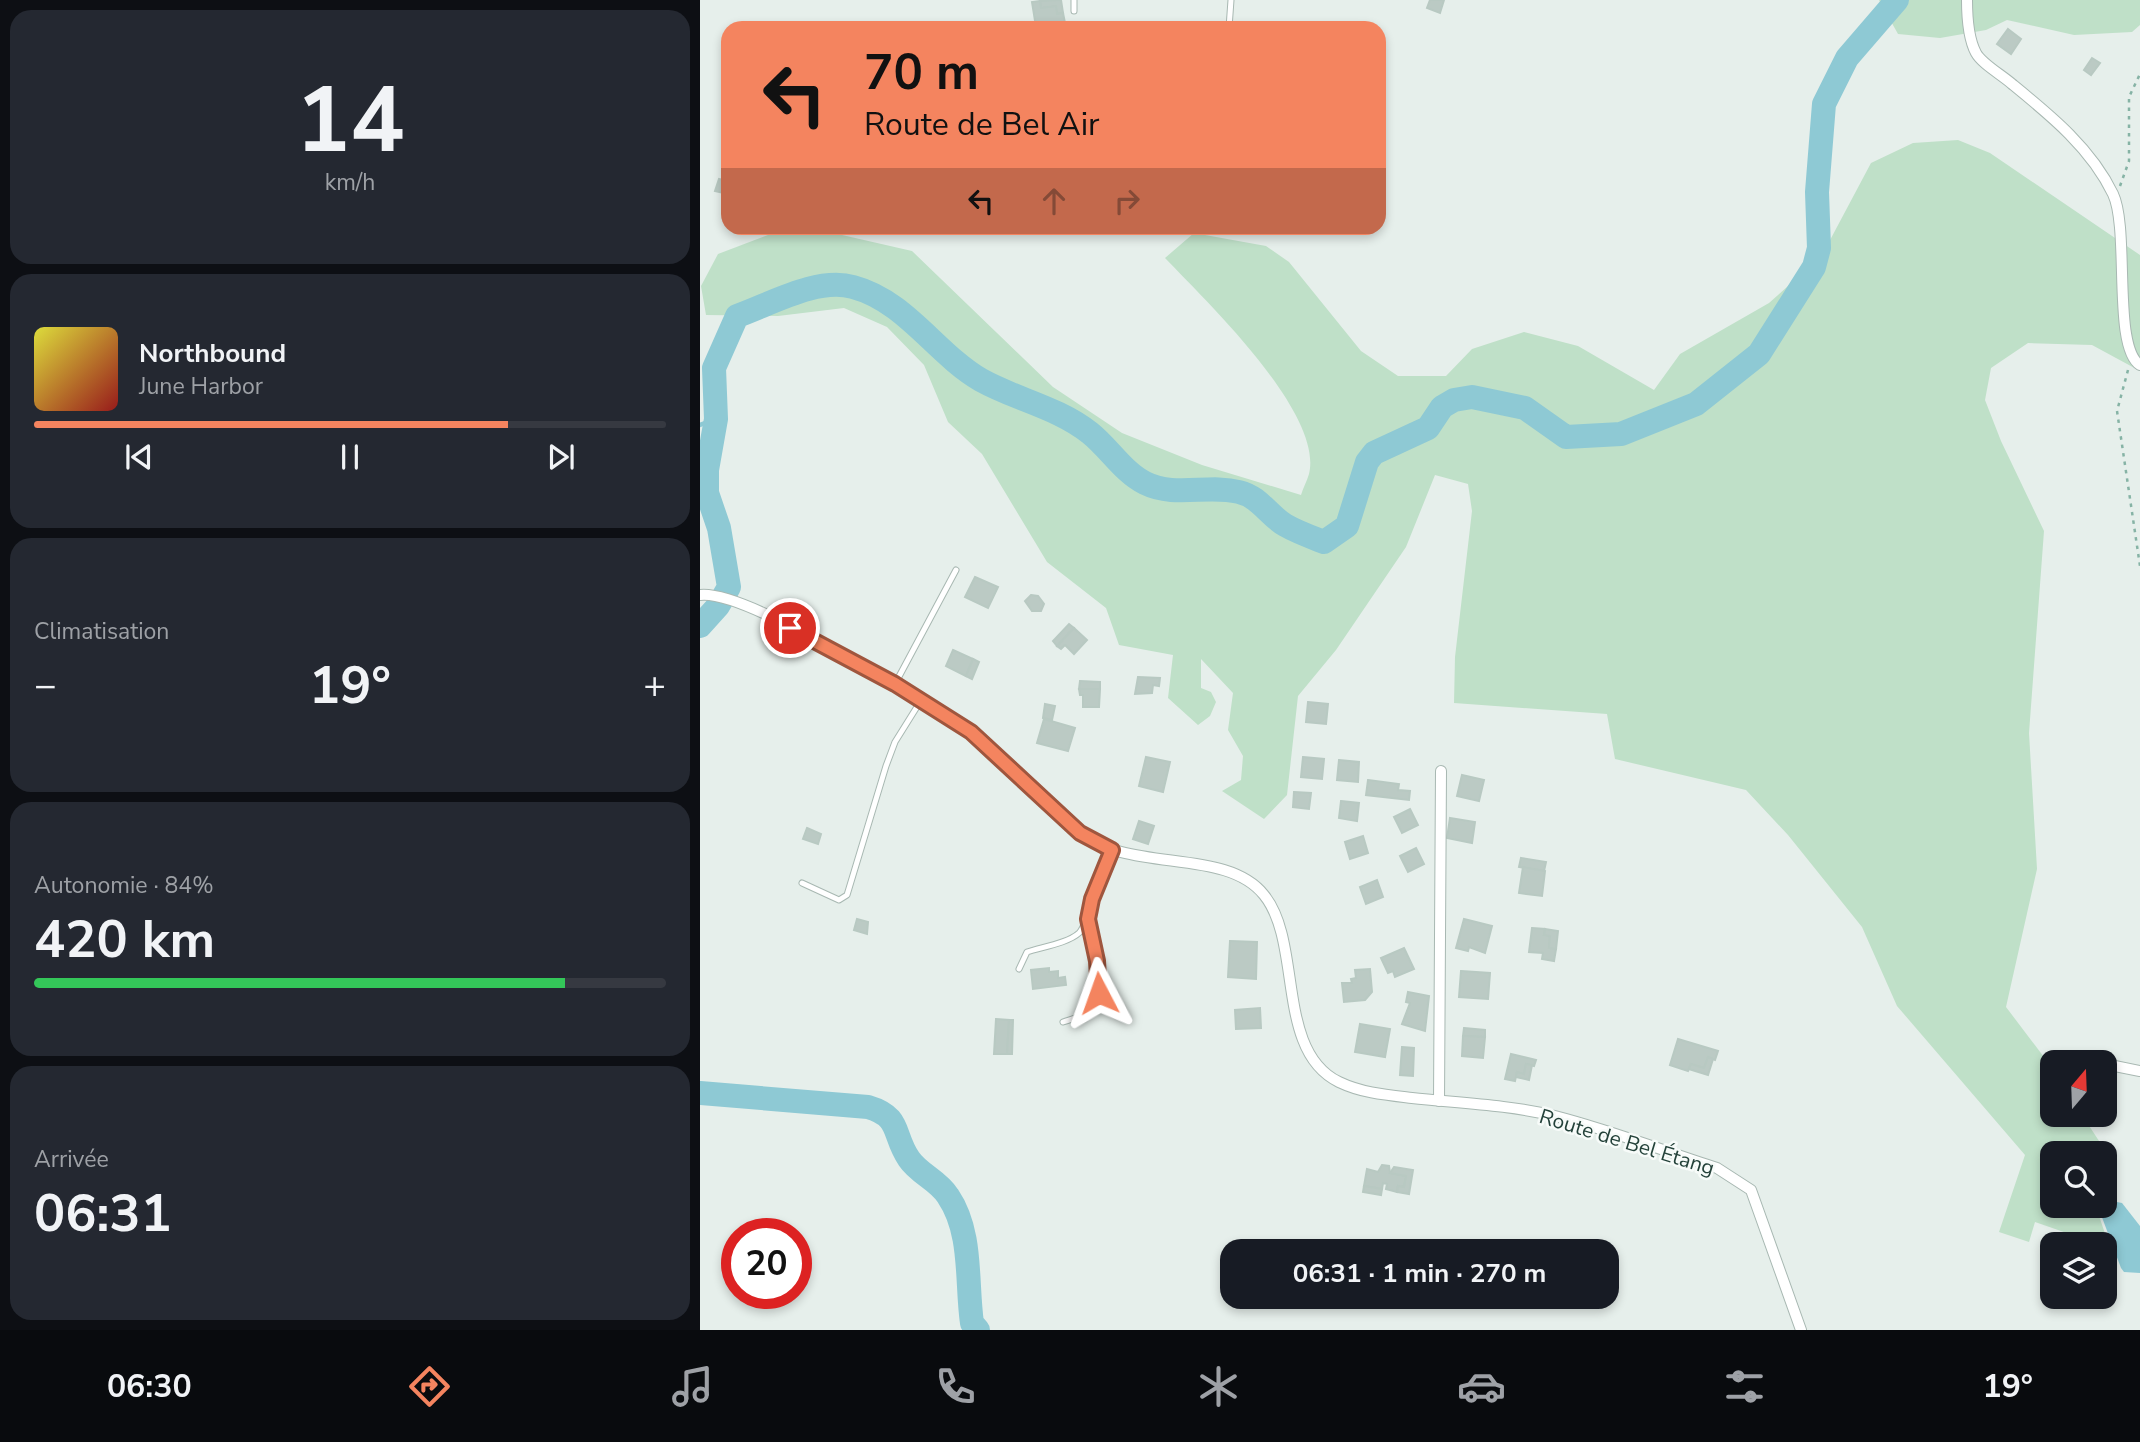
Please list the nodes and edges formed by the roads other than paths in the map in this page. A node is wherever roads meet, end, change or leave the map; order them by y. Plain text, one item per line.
1 (1074, 0) edge
2 (1231, 0) edge
3 (1967, 0) edge
4 (1074, 11) dead end
5 (1230, 21) edge
6 (2137, 363) edge
7 (956, 570) dead end
8 (700, 595) edge
9 (895, 684) junction
10 (920, 702) junction
11 (1441, 771) dead end
12 (1112, 850) junction
13 (802, 883) dead end
14 (1088, 919) junction
15 (1019, 969) dead end
16 (1063, 1022) dead end
17 (2118, 1067) edge
18 (2140, 1071) edge
19 (1439, 1101) junction
20 (1801, 1330) edge

1 - 4 lane
2 - 5 lane
3 - 6 street
7 - 9 lane
8 - 9 street
9 - 10 street
10 - 12 street
10 - 13 lane
11 - 19 street
12 - 14 lane
12 - 19 street, Route de Bel Étang
14 - 15 lane
14 - 16 lane
17 - 18 street
19 - 20 street, Route de Bel Étang

